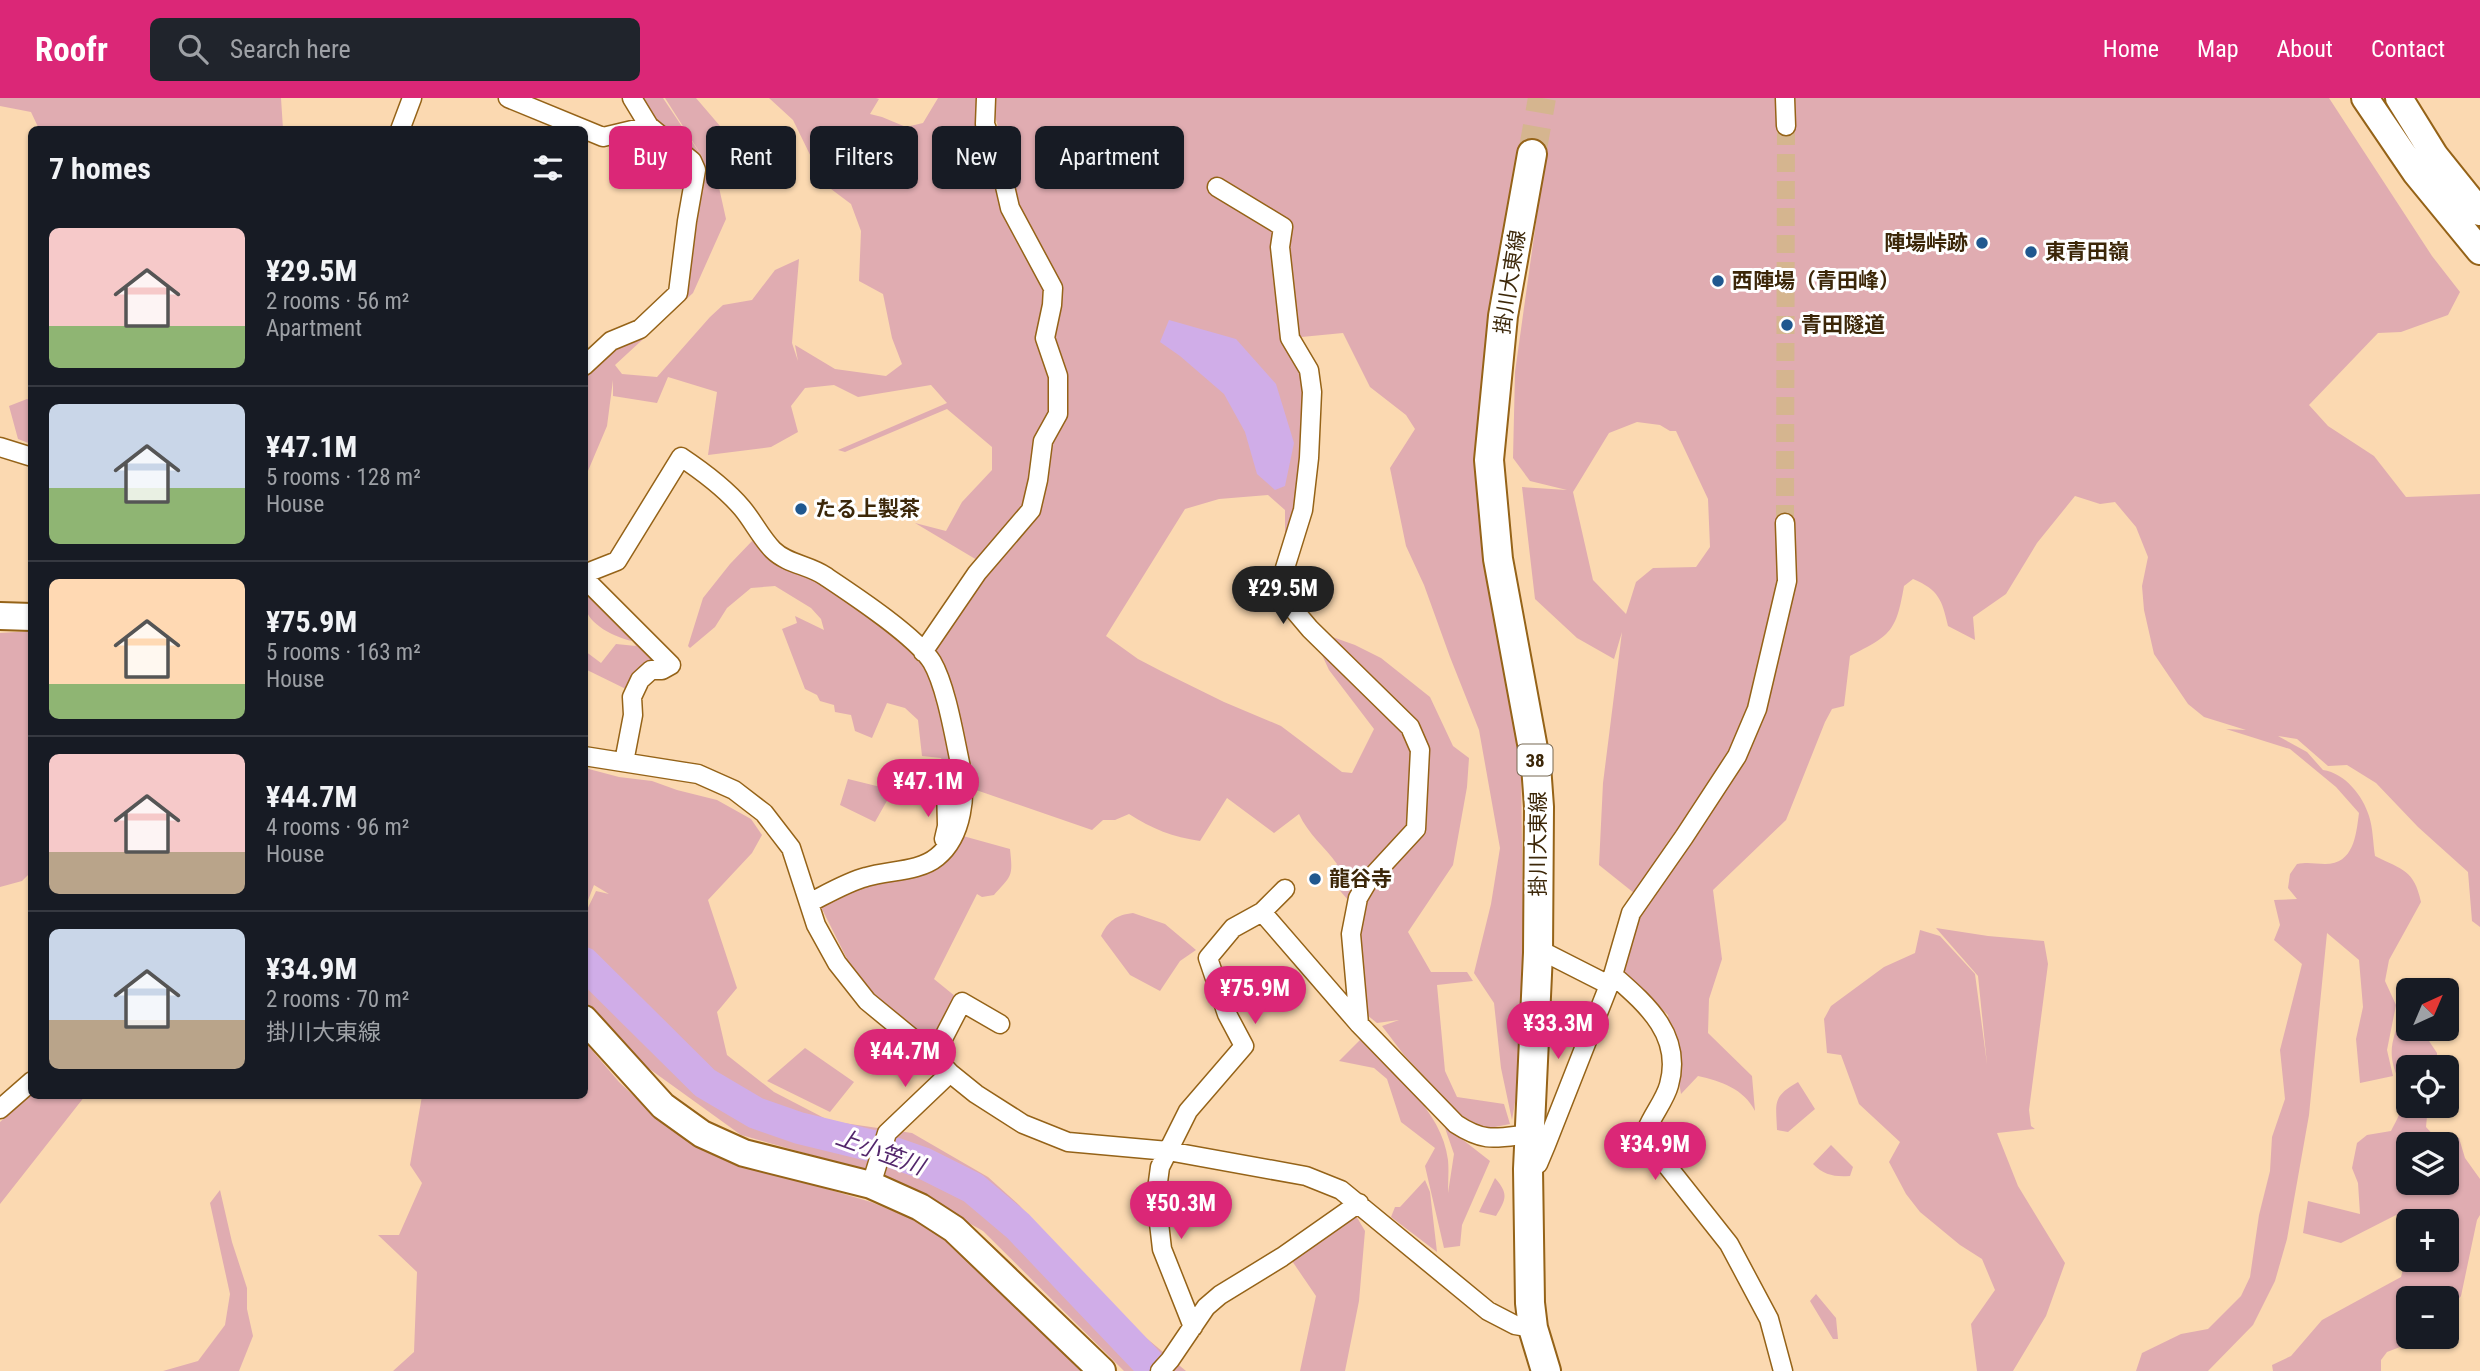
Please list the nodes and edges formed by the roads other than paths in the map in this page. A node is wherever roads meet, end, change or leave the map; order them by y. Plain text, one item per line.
1 (412, 98) edge
2 (508, 98) edge
3 (632, 98) edge
4 (986, 98) edge
5 (1785, 98) edge
6 (2365, 98) edge
7 (2379, 98) edge
8 (2399, 98) edge
9 (649, 125) junction
10 (402, 126) edge
11 (578, 126) edge
12 (1786, 126) tunnel mouth
13 (588, 130) edge
14 (1532, 154) tunnel mouth
15 (1217, 187) dead end
16 (2434, 196) junction
17 (2480, 212) edge
18 (2480, 251) edge
19 (588, 362) edge
20 (0, 447) edge
21 (28, 456) edge
22 (1786, 523) tunnel mouth
23 (588, 574) edge
24 (588, 580) edge
25 (0, 616) edge
26 (28, 617) edge
27 (923, 652) junction
28 (588, 757) edge
29 (624, 762) junction
30 (946, 784) dead end
31 (926, 862) junction
32 (1285, 889) dead end
33 (809, 903) junction
34 (1262, 912) junction
35 (1538, 953) junction
36 (1611, 980) junction
37 (588, 1023) edge
38 (1000, 1024) dead end
39 (1359, 1024) junction
40 (934, 1056) junction
41 (950, 1073) junction
42 (28, 1084) edge
43 (0, 1109) edge
44 (1529, 1134) junction
45 (1168, 1151) junction
46 (1528, 1169) junction
47 (873, 1180) junction
48 (1359, 1203) junction
49 (1193, 1327) junction
50 (1533, 1328) junction
51 (1165, 1366) edge
52 (1102, 1371) edge
53 (1546, 1371) edge
54 (1783, 1371) edge

1 - 10 street
2 - 11 street
3 - 9 street
4 - 27 street
5 - 12 street
6 - 16 street
7 - 16 street
8 - 17 street
9 - 13 street
9 - 19 street
14 - 35 main road, 掛川大東線 / 38
15 - 39 street
16 - 18 street
20 - 21 street
22 - 36 street
23 - 27 street
24 - 29 street
25 - 26 street
27 - 31 street
28 - 29 street
29 - 33 street
30 - 31 street
31 - 33 street
32 - 34 street
33 - 40 street
34 - 39 street
34 - 45 street
35 - 36 street
35 - 44 main road, 掛川大東線 / 38
36 - 46 street
36 - 54 street
37 - 47 street
38 - 40 street
39 - 44 street
40 - 41 street
41 - 45 street
41 - 47 street
42 - 43 street
44 - 46 main road, 掛川大東線 / 38
45 - 48 street
45 - 49 street
46 - 50 main road, 掛川大東線 / 38
47 - 52 street
48 - 49 street
48 - 50 street
49 - 51 street
50 - 53 main road, 掛川大東線 / 38

